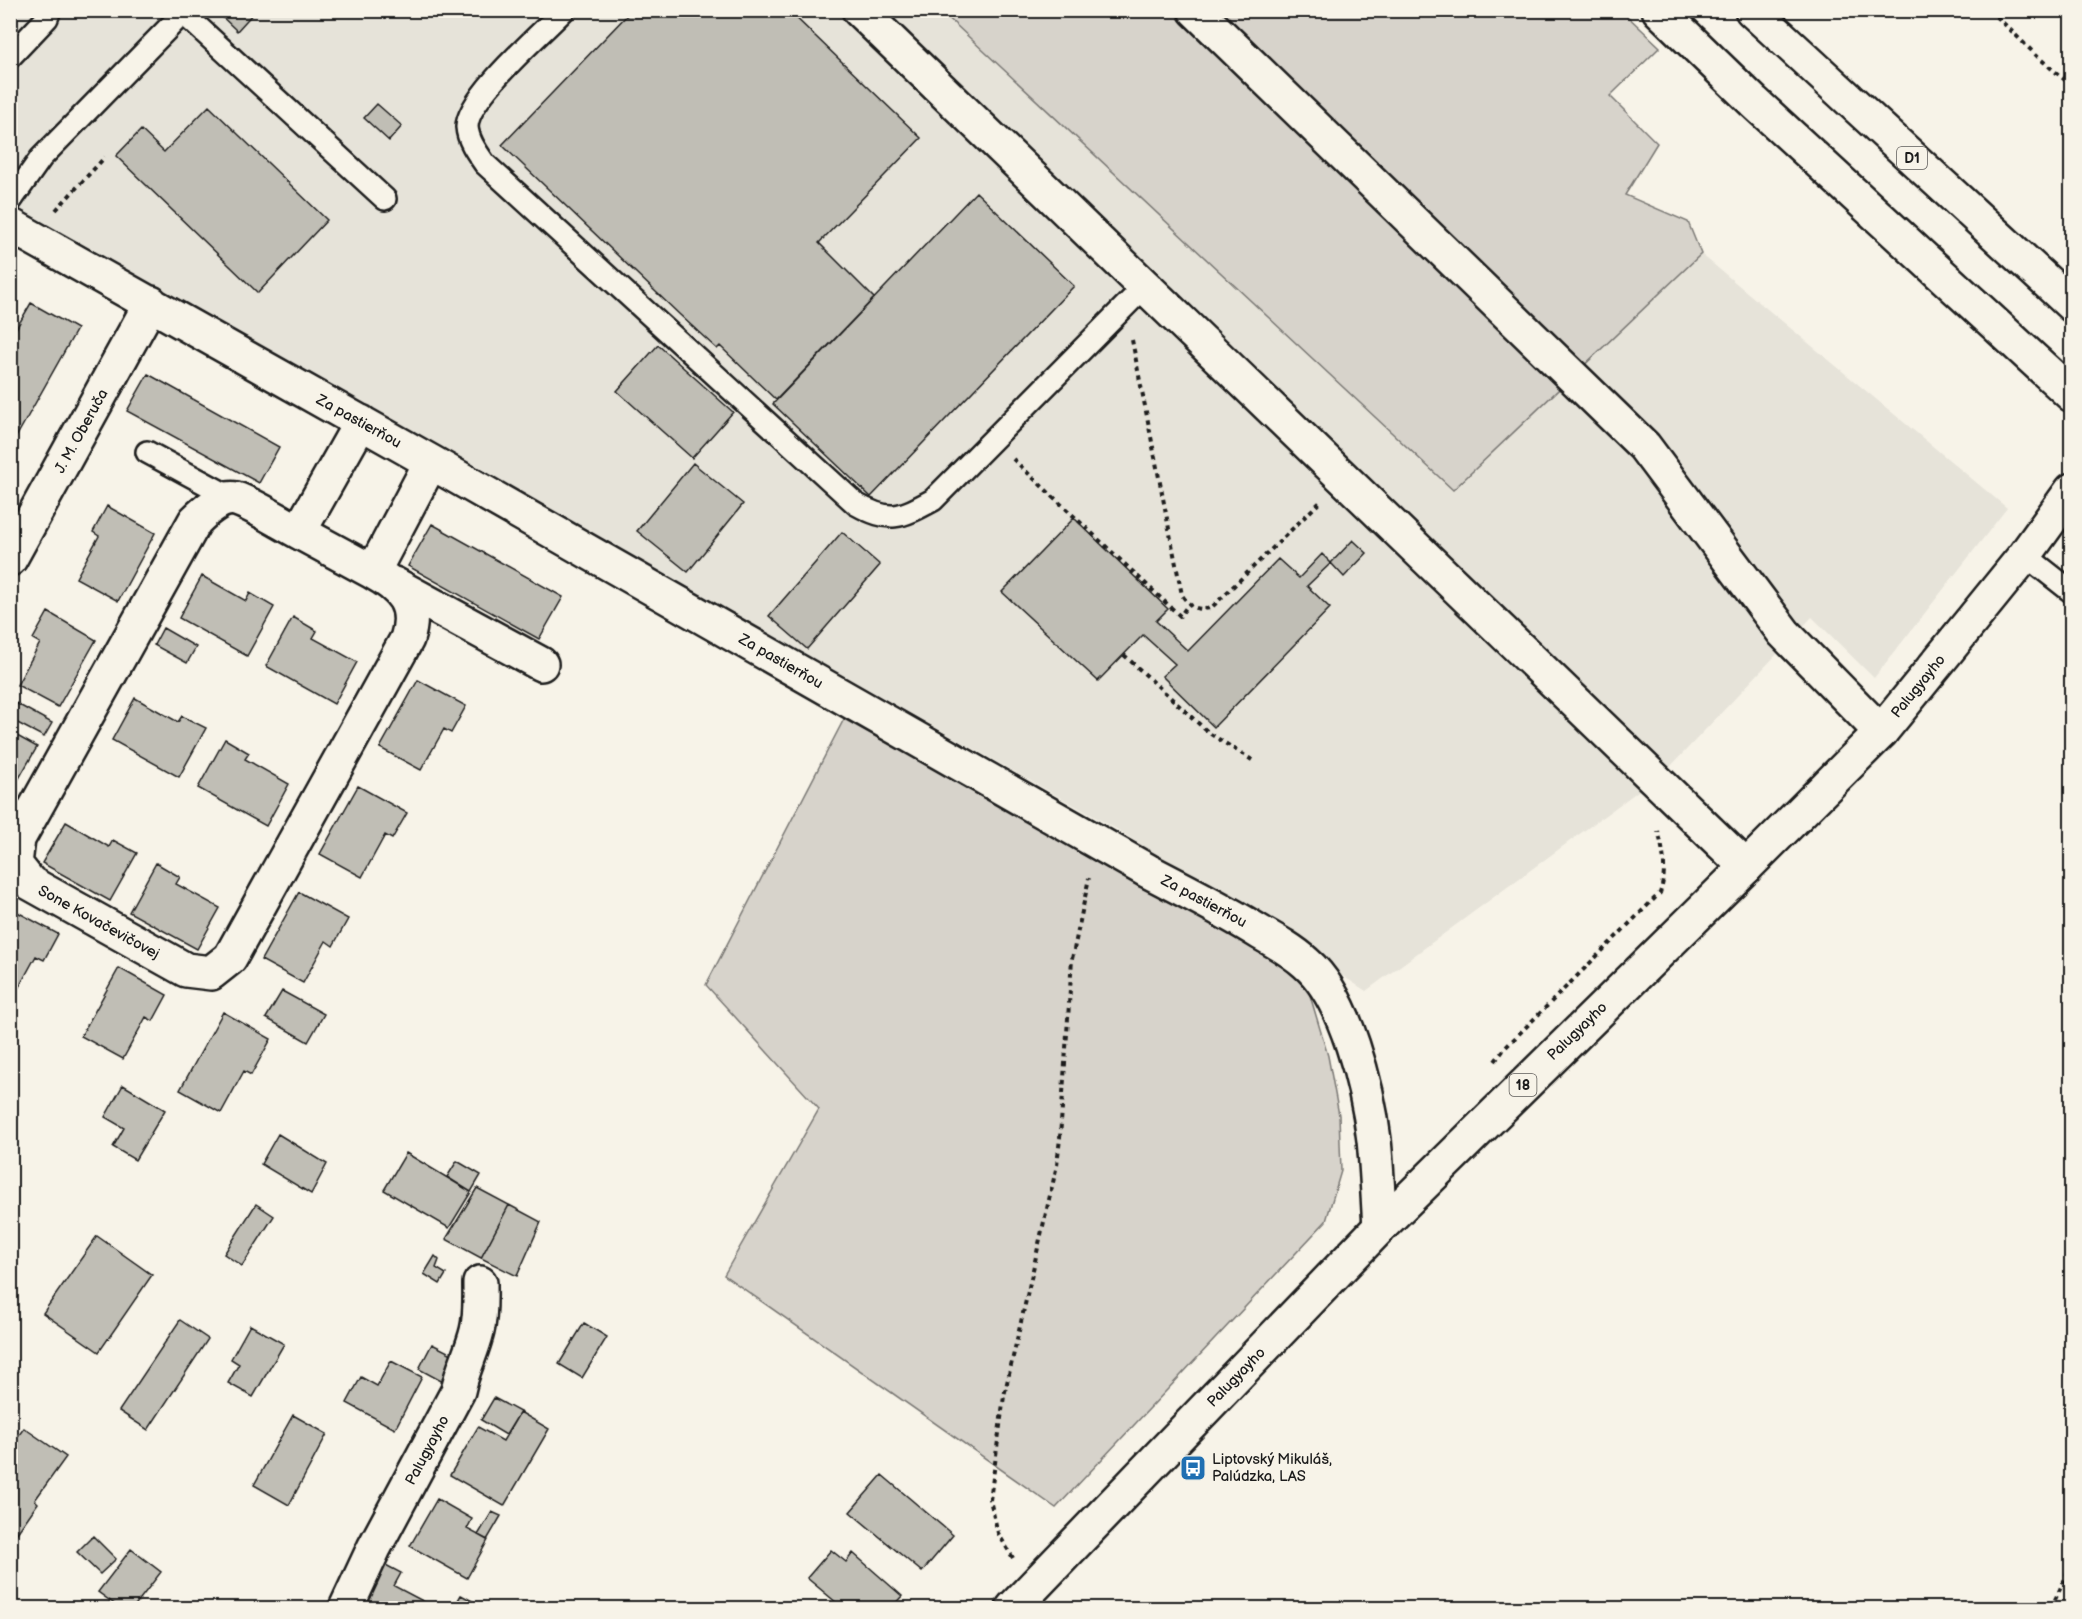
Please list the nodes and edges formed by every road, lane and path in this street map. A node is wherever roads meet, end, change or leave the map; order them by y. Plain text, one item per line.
1 (50, 10) edge
2 (564, 10) edge
3 (859, 10) edge
4 (1195, 10) edge
5 (1659, 10) edge
6 (1752, 10) edge
7 (1990, 10) edge
8 (10, 57) edge
9 (2072, 86) edge
10 (105, 157) dead end
11 (385, 199) dead end
12 (10, 202) edge
13 (20, 231) edge
14 (1135, 296) junction
15 (152, 303) junction
16 (2072, 305) edge
17 (2072, 395) edge
18 (361, 422) junction
19 (993, 440) junction
20 (147, 452) dead end
21 (431, 462) junction
22 (1344, 479) junction
23 (2072, 490) edge
24 (234, 499) junction
25 (299, 532) junction
26 (2025, 555) junction
27 (10, 559) edge
28 (383, 578) junction
29 (2072, 592) edge
30 (1188, 605) junction
31 (1124, 655) dead end
32 (541, 664) dead end
33 (1881, 732) junction
34 (1252, 760) dead end
35 (1096, 841) junction
36 (1746, 867) junction
37 (1380, 1227) junction
38 (480, 1283) dead end
39 (1016, 1562) dead end
40 (2072, 1564) edge
41 (346, 1608) edge
42 (1014, 1608) edge
43 (2051, 1608) edge

1 - 8 lane
2 - 19 lane
3 - 14 main road
4 - 33 main road
5 - 17 main road
6 - 16 main road, D1
7 - 9 path
10 - 13 path
11 - 12 lane
13 - 15 main road, Za pastierňou
14 - 19 lane
14 - 22 main road
14 - 30 path
15 - 18 main road, Za pastierňou
15 - 27 main road, J. M. Oberuča
18 - 21 main road, Za pastierňou
18 - 25 main road
19 - 30 path
20 - 24 lane
21 - 28 main road
21 - 35 main road, Za pastierňou
22 - 30 path
22 - 36 main road
23 - 26 main road, Palugyayho / 18
24 - 25 main road, Sone Kovačevičovej
24 - 28 main road, Sone Kovačevičovej
25 - 28 main road, Sone Kovačevičovej
26 - 29 lane
26 - 33 main road, Palugyayho / 18
28 - 32 main road, Sone Kovačevičovej
31 - 34 path
33 - 36 main road, Palugyayho / 18
35 - 37 main road, Za pastierňou
35 - 39 path
36 - 37 main road, Palugyayho / 18
37 - 42 main road, Palugyayho / 18
38 - 41 main road, Palugyayho
40 - 43 path

